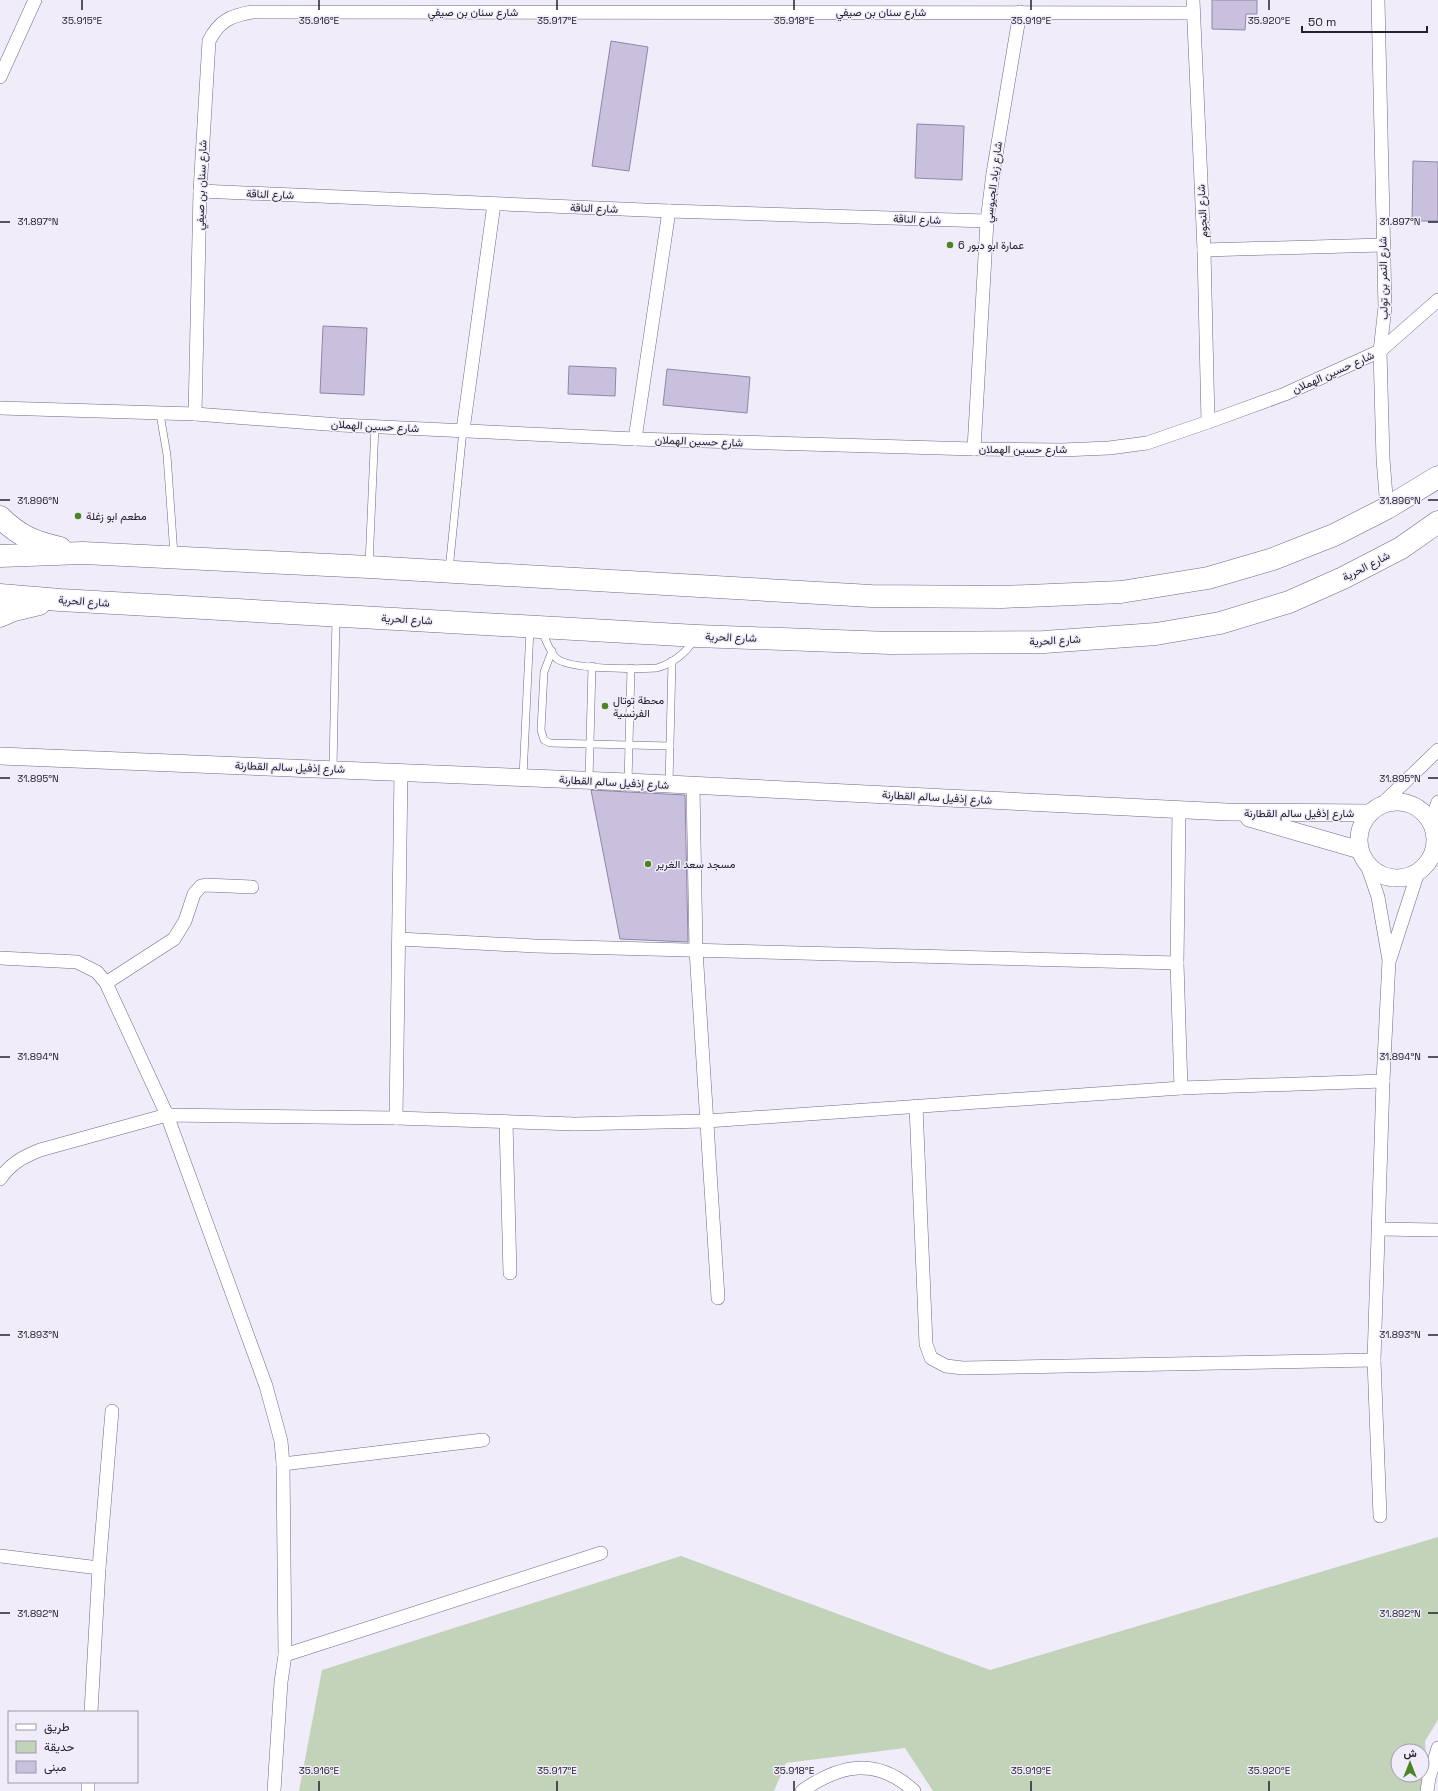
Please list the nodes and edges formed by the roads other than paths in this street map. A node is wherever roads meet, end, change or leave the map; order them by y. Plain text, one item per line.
1 (35, 0) edge
2 (1193, 0) edge
3 (1378, 0) edge
4 (1020, 12) junction
5 (1193, 13) junction
6 (0, 77) edge
7 (200, 191) junction
8 (494, 204) junction
9 (669, 211) junction
10 (987, 221) junction
11 (1382, 245) junction
12 (1204, 250) junction
13 (1438, 300) edge
14 (1380, 351) junction
15 (0, 408) edge
16 (160, 414) junction
17 (195, 414) junction
18 (1208, 422) junction
19 (375, 426) junction
20 (463, 430) junction
21 (635, 439) junction
22 (974, 449) junction
23 (1438, 477) edge
24 (1387, 508) junction
25 (0, 518) edge
26 (1438, 522) edge
27 (83, 553) junction
28 (0, 556) edge
29 (175, 557) junction
30 (369, 567) junction
31 (449, 572) junction
32 (0, 595) edge
33 (60, 600) junction
34 (0, 616) edge
35 (336, 616) junction
36 (534, 627) junction
37 (697, 636) junction
38 (552, 651) junction
39 (672, 661) junction
40 (592, 666) junction
41 (631, 668) junction
42 (590, 744) junction
43 (629, 745) junction
44 (670, 746) junction
45 (1438, 750) edge
46 (0, 756) edge
47 (333, 769) junction
48 (401, 772) junction
49 (523, 777) junction
50 (589, 780) junction
51 (628, 782) junction
52 (669, 784) junction
53 (693, 786) junction
54 (1438, 802) edge
55 (1376, 809) junction
56 (1179, 810) junction
57 (1227, 812) junction
58 (1434, 829) edge
59 (1363, 856) junction
60 (1428, 865) edge
61 (252, 887) dead end
62 (399, 939) junction
63 (696, 950) junction
64 (0, 958) edge
65 (1389, 960) junction
66 (1177, 962) junction
67 (106, 983) junction
68 (1383, 1081) junction
69 (1180, 1088) junction
70 (916, 1106) junction
71 (166, 1115) junction
72 (396, 1118) junction
73 (707, 1121) junction
74 (506, 1122) junction
75 (0, 1179) edge
76 (1380, 1229) junction
77 (1438, 1230) edge
78 (510, 1273) dead end
79 (718, 1298) dead end
80 (1374, 1360) junction
81 (112, 1411) dead end
82 (482, 1440) dead end
83 (283, 1464) junction
84 (1380, 1516) dead end
85 (601, 1553) dead end
86 (0, 1556) edge
87 (99, 1568) junction
88 (285, 1655) junction
89 (91, 1711) edge
90 (1438, 1748) edge
91 (274, 1791) edge
92 (802, 1791) edge
93 (914, 1791) edge
94 (1427, 1791) edge

1 - 6 street
2 - 5 street, شارع النجوم
3 - 11 street, شارع النمر بن تولب
4 - 5 street, شارع سنان بن صيفي
4 - 7 street, شارع سنان بن صيفي
4 - 10 street, شارع زياد الجيوسي
5 - 12 street, شارع النجوم
7 - 8 street, شارع الناقة
7 - 17 street, شارع سنان بن صيفي
8 - 9 street, شارع الناقة
8 - 20 street
9 - 10 street, شارع الناقة
9 - 21 street
10 - 22 street, شارع زياد الجيوسي
11 - 12 street
11 - 14 street, شارع النمر بن تولب
12 - 18 street, شارع النجوم
13 - 14 street, شارع حسين الهملان
14 - 18 street, شارع حسين الهملان
14 - 24 street, شارع النمر بن تولب
15 - 16 street, شارع حسين الهملان
16 - 17 street, شارع حسين الهملان
16 - 29 lane
17 - 19 street, شارع حسين الهملان
18 - 22 street, شارع حسين الهملان
19 - 20 street, شارع حسين الهملان
19 - 30 lane
20 - 21 street, شارع حسين الهملان
20 - 31 lane
21 - 22 street, شارع حسين الهملان
23 - 24 highway
24 - 31 highway
25 - 27 highway
26 - 37 highway, شارع الحرية
27 - 28 highway
27 - 29 highway
29 - 30 highway
30 - 31 highway
32 - 33 highway, شارع الحرية
33 - 34 highway
33 - 35 highway, شارع الحرية
35 - 36 highway, شارع الحرية
35 - 47 lane
36 - 37 highway, شارع الحرية
36 - 38 lane
36 - 49 lane
37 - 39 lane
38 - 40 lane
38 - 42 lane
39 - 41 lane
39 - 44 lane
40 - 41 lane
40 - 42 lane
41 - 43 lane
42 - 43 lane
42 - 50 lane
43 - 44 lane
43 - 51 lane
44 - 52 lane
45 - 55 street
46 - 47 street, شارع إذفيل سالم القطارنة
47 - 48 street, شارع إذفيل سالم القطارنة
48 - 49 street, شارع إذفيل سالم القطارنة
48 - 62 street
49 - 50 street, شارع إذفيل سالم القطارنة
50 - 51 street, شارع إذفيل سالم القطارنة
51 - 52 street, شارع إذفيل سالم القطارنة
52 - 53 street, شارع إذفيل سالم القطارنة
53 - 56 street, شارع إذفيل سالم القطارنة
53 - 63 street
54 - 58 street
55 - 57 street, شارع إذفيل سالم القطارنة
55 - 58 street
55 - 59 street
56 - 57 street, شارع إذفيل سالم القطارنة
56 - 66 street
57 - 59 street, شارع إذفيل سالم القطارنة
58 - 60 street
59 - 60 street
59 - 65 street
60 - 65 street
61 - 67 street
62 - 63 street
62 - 72 street
63 - 66 street
63 - 73 street
64 - 67 street
65 - 68 street
66 - 69 street
67 - 71 street
68 - 69 street
68 - 76 street
69 - 70 street
70 - 73 street
70 - 80 street
71 - 72 street
71 - 75 street
71 - 83 street
72 - 74 street
73 - 74 street
73 - 79 street
74 - 78 street
76 - 77 street
76 - 80 street
80 - 84 street
81 - 87 street
82 - 83 street
83 - 88 street
85 - 88 street
86 - 87 street
87 - 89 street
88 - 91 street
90 - 94 street
92 - 93 street

